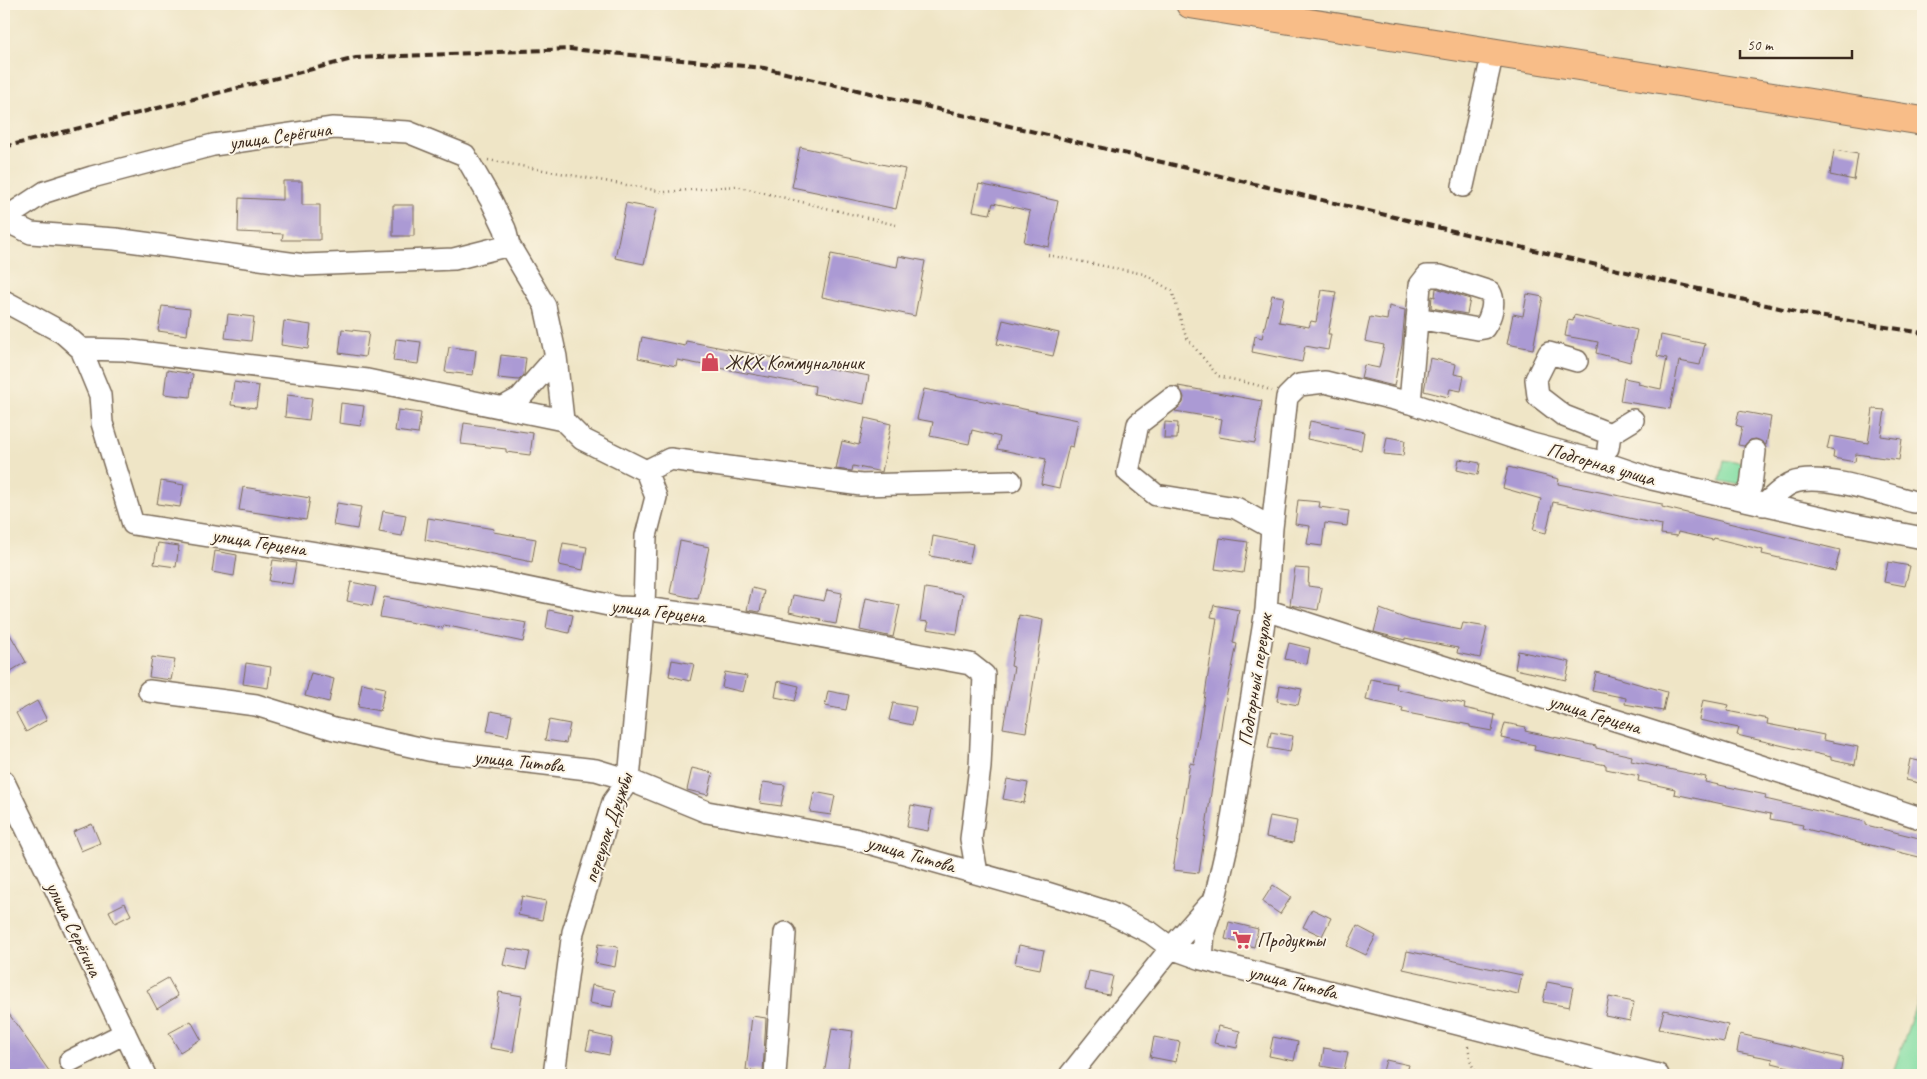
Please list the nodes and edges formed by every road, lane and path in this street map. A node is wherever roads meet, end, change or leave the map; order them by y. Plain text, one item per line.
1 (1190, 4) edge
2 (1493, 52) junction
3 (1923, 121) edge
4 (465, 155) junction
5 (1462, 186) dead end
6 (4, 219) edge
7 (896, 225) dead end
8 (509, 245) junction
9 (1048, 255) dead end
10 (4, 301) edge
11 (1417, 318) dead end
12 (81, 349) junction
13 (556, 357) junction
14 (1577, 361) dead end
15 (1287, 397) junction
16 (1172, 398) dead end
17 (1410, 403) junction
18 (504, 406) junction
19 (563, 420) junction
20 (1634, 420) dead end
21 (1610, 434) junction
22 (1755, 451) dead end
23 (1605, 463) junction
24 (646, 471) junction
25 (1011, 481) dead end
26 (1754, 502) junction
27 (1914, 502) dead end
28 (1272, 528) junction
29 (1923, 538) edge
30 (644, 608) junction
31 (1266, 610) junction
32 (149, 691) dead end
33 (629, 780) junction
34 (4, 782) edge
35 (1923, 819) edge
36 (977, 872) junction
37 (1216, 894) junction
38 (786, 933) dead end
39 (1171, 948) junction
40 (1202, 958) junction
41 (1464, 1025) junction
42 (125, 1033) junction
43 (70, 1061) dead end
44 (1072, 1073) edge
45 (145, 1075) edge
46 (554, 1075) edge
47 (775, 1075) edge
48 (1477, 1075) edge
49 (1658, 1075) edge

1 - 2 main road
2 - 3 main road
2 - 5 street
4 - 6 street, улица Серёгина
4 - 7 path
4 - 8 street
6 - 8 street, улица Серёгина
8 - 13 street
9 - 15 path
10 - 12 street
11 - 17 street
12 - 18 street
12 - 30 street, улица Герцена
13 - 18 street
13 - 19 street
14 - 21 street
15 - 17 street, Подгорная улица
15 - 28 street, Подгорный переулок
16 - 28 street
17 - 23 street, Подгорная улица
18 - 19 street
19 - 24 street
20 - 21 street
21 - 23 street
22 - 26 street
23 - 26 street, Подгорная улица
24 - 25 street
24 - 30 street
26 - 27 street
26 - 29 street, Подгорная улица
28 - 31 street, Подгорный переулок
30 - 33 street, переулок Дружбы
30 - 36 street, улица Герцена
31 - 35 street, улица Герцена
31 - 37 street, Подгорный переулок
32 - 33 street, улица Титова
33 - 36 street, улица Титова
33 - 46 street, переулок Дружбы
34 - 42 street, улица Серёгина
36 - 39 street, улица Титова
37 - 39 street
37 - 40 street, Подгорный переулок
38 - 47 street
39 - 40 street, улица Титова
39 - 44 street
40 - 41 street, улица Титова
41 - 48 path
41 - 49 street, улица Титова
42 - 43 street
42 - 45 street, улица Серёгина

